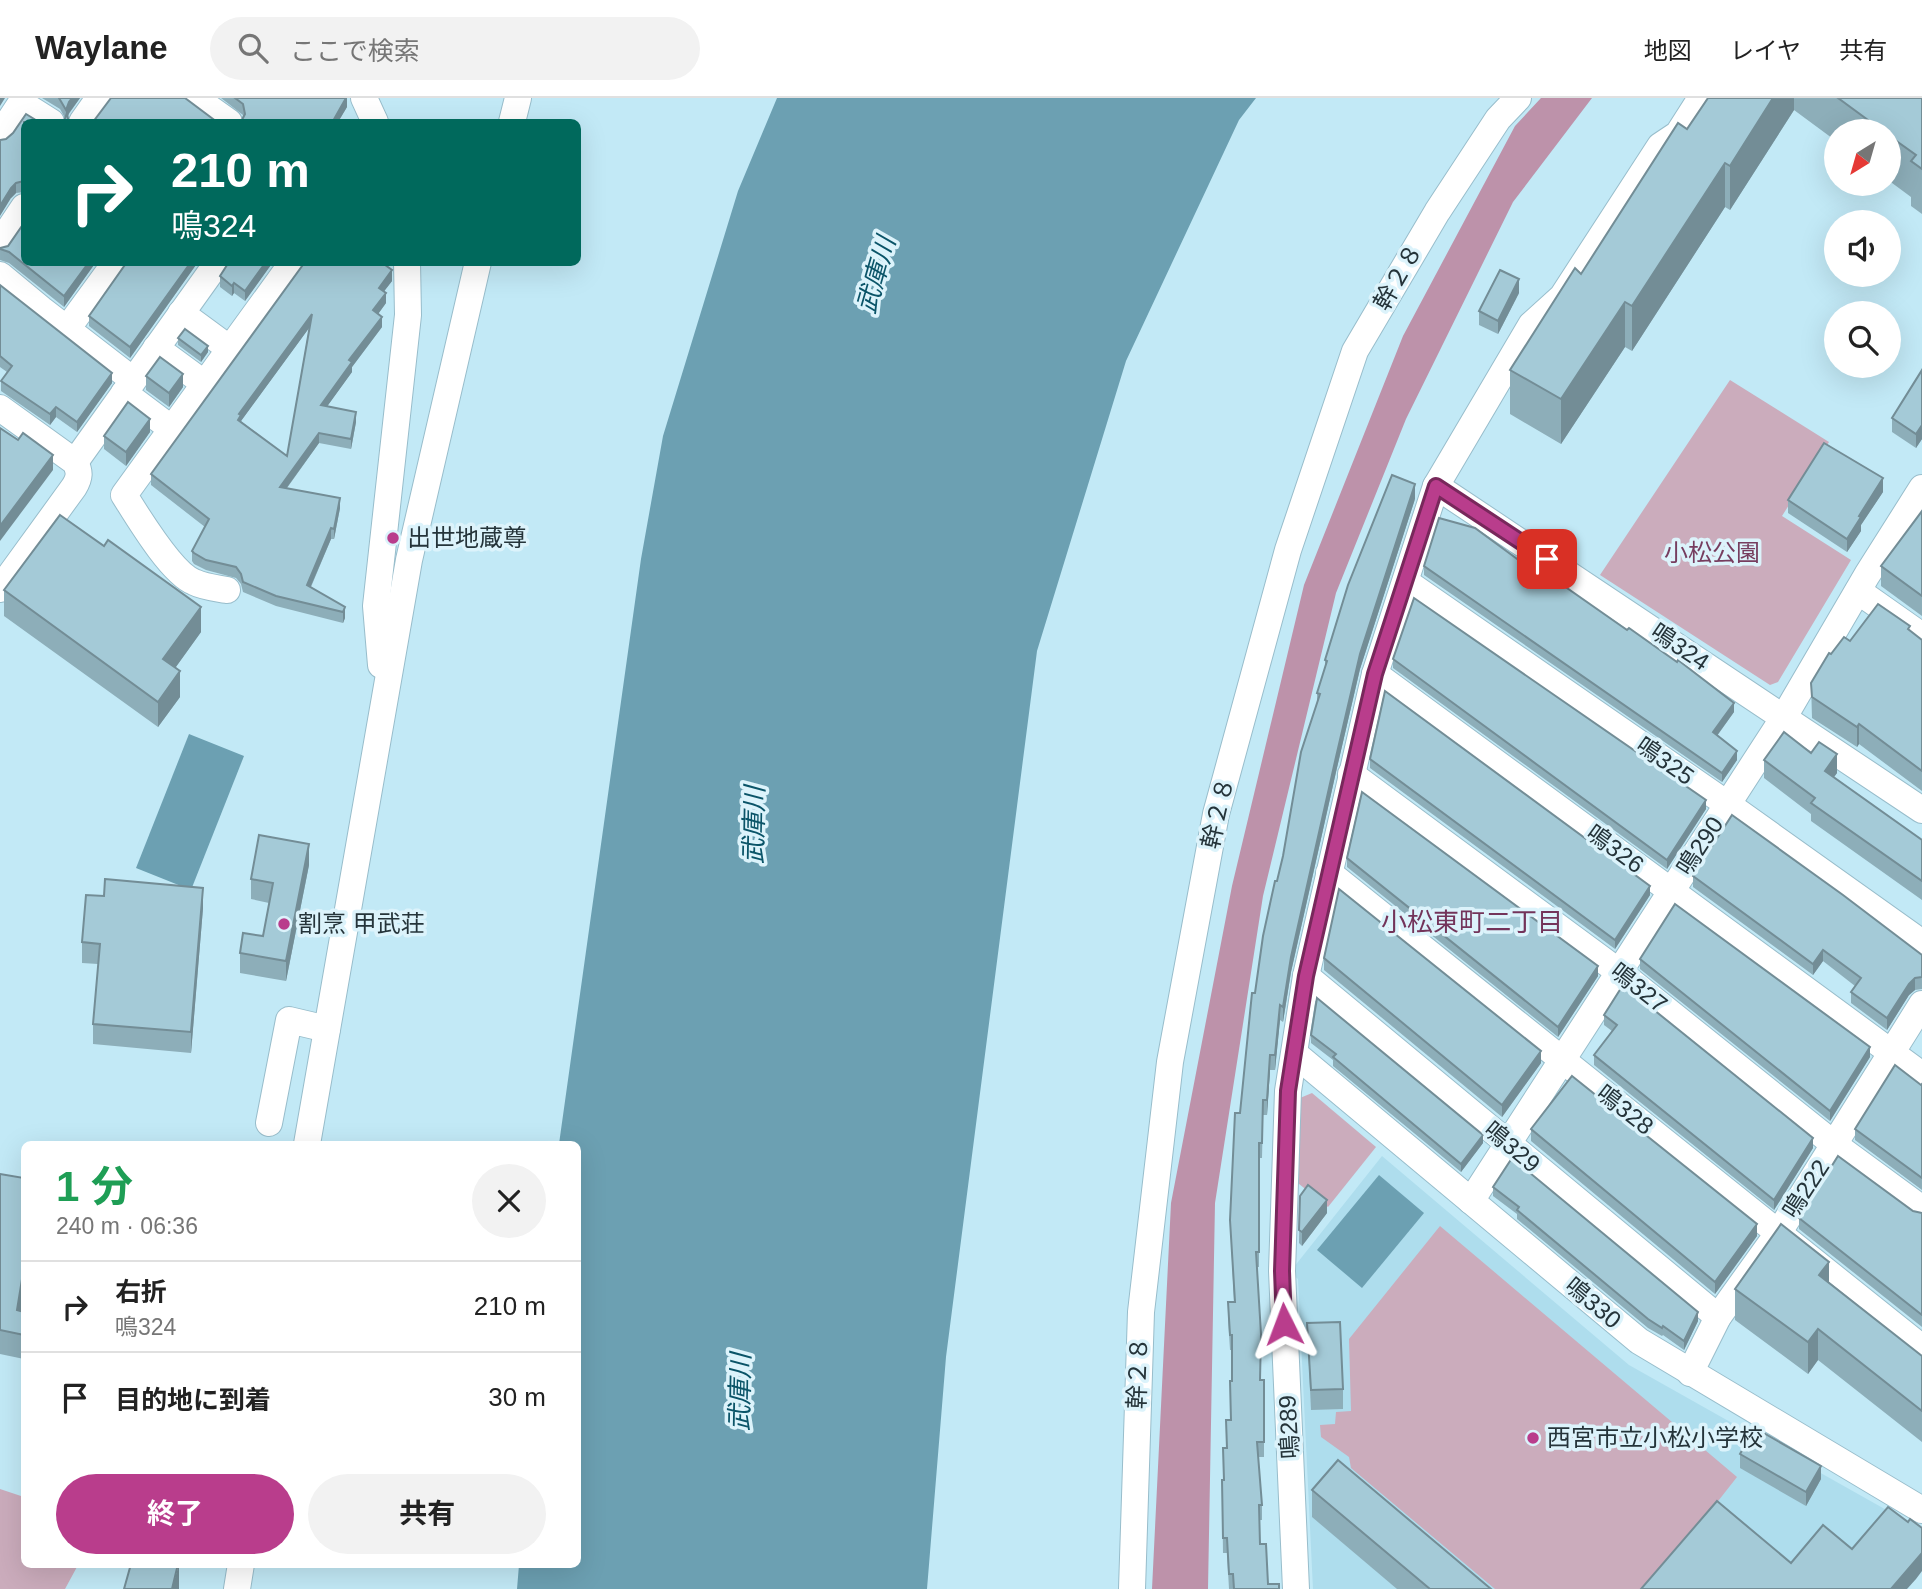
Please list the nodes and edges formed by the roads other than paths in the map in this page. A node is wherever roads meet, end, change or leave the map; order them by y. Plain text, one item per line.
1 (99, 98) edge
2 (195, 98) edge
3 (364, 98) edge
4 (518, 98) edge
5 (1518, 98) edge
6 (1701, 98) edge
7 (46, 119) edge
8 (84, 119) edge
9 (221, 119) edge
10 (374, 119) edge
11 (513, 119) edge
12 (0, 135) edge
13 (21, 212) edge
14 (0, 243) edge
15 (113, 266) edge
16 (215, 266) edge
17 (289, 266) edge
18 (407, 266) edge
19 (477, 266) edge
20 (0, 275) edge
21 (181, 313) junction
22 (67, 330) junction
23 (156, 348) junction
24 (230, 349) junction
25 (205, 384) junction
26 (128, 386) junction
27 (0, 408) edge
28 (172, 429) junction
29 (75, 462) junction
30 (1436, 486) junction
31 (1922, 488) edge
32 (4, 574) edge
33 (1406, 582) junction
34 (227, 590) dead end
35 (1858, 591) junction
36 (1922, 636) edge
37 (389, 671) junction
38 (1375, 674) junction
39 (1784, 717) junction
40 (1351, 774) junction
41 (1727, 804) junction
42 (1922, 810) edge
43 (1329, 873) junction
44 (1671, 890) junction
45 (1922, 943) edge
46 (1619, 972) junction
47 (1306, 976) junction
48 (1922, 1004) edge
49 (327, 1030) junction
50 (1891, 1052) junction
51 (1295, 1054) junction
52 (1562, 1060) junction
53 (1922, 1075) edge
54 (269, 1123) dead end
55 (308, 1141) edge
56 (1508, 1144) junction
57 (1835, 1145) junction
58 (1472, 1201) junction
59 (1922, 1209) edge
60 (1779, 1232) junction
61 (1718, 1317) junction
62 (1922, 1348) edge
63 (1690, 1373) junction
64 (1922, 1510) edge
65 (240, 1568) edge
66 (237, 1589) edge
67 (1132, 1589) edge
68 (1296, 1589) edge

1 - 8 street
2 - 9 street
3 - 10 street
4 - 11 street
5 - 67 street, 幹２８
6 - 30 street, 鳴289
7 - 12 street
13 - 14 street
15 - 22 street
16 - 21 street
17 - 24 street
18 - 37 street
19 - 37 street
20 - 22 street
21 - 23 street
21 - 24 street
22 - 26 street
23 - 25 street
23 - 26 street
24 - 25 street
25 - 28 street
26 - 28 street
26 - 29 street
27 - 29 street
28 - 34 street
29 - 32 street
30 - 33 street, 鳴289
30 - 39 street, 鳴324
31 - 35 street, 鳴290
33 - 38 street, 鳴289
33 - 41 street, 鳴325
35 - 36 street
35 - 39 street, 鳴290
37 - 49 street
38 - 40 street, 鳴289
38 - 44 street, 鳴326
39 - 41 street, 鳴290
39 - 42 street, 鳴324
40 - 43 street, 鳴289
40 - 46 street, 鳴327
41 - 44 street, 鳴290
41 - 45 street, 鳴325
43 - 47 street, 鳴289
43 - 52 street, 鳴328
44 - 46 street, 鳴290
44 - 50 street, 鳴326
46 - 52 street, 鳴290
46 - 57 street, 鳴327
47 - 51 street, 鳴289
47 - 56 street, 鳴329
48 - 50 street, 鳴222
49 - 54 street
49 - 55 street
50 - 53 street, 鳴326
50 - 57 street, 鳴222
51 - 58 street, 鳴330
51 - 68 street, 鳴289
52 - 56 street, 鳴290
52 - 60 street, 鳴328
56 - 58 street, 鳴290
56 - 61 street, 鳴329
57 - 59 street, 鳴327
57 - 60 street, 鳴222
58 - 63 street, 鳴330
60 - 61 street, 鳴222
60 - 62 street, 鳴328
61 - 63 street, 鳴222
63 - 64 street, 鳴330
65 - 66 street

